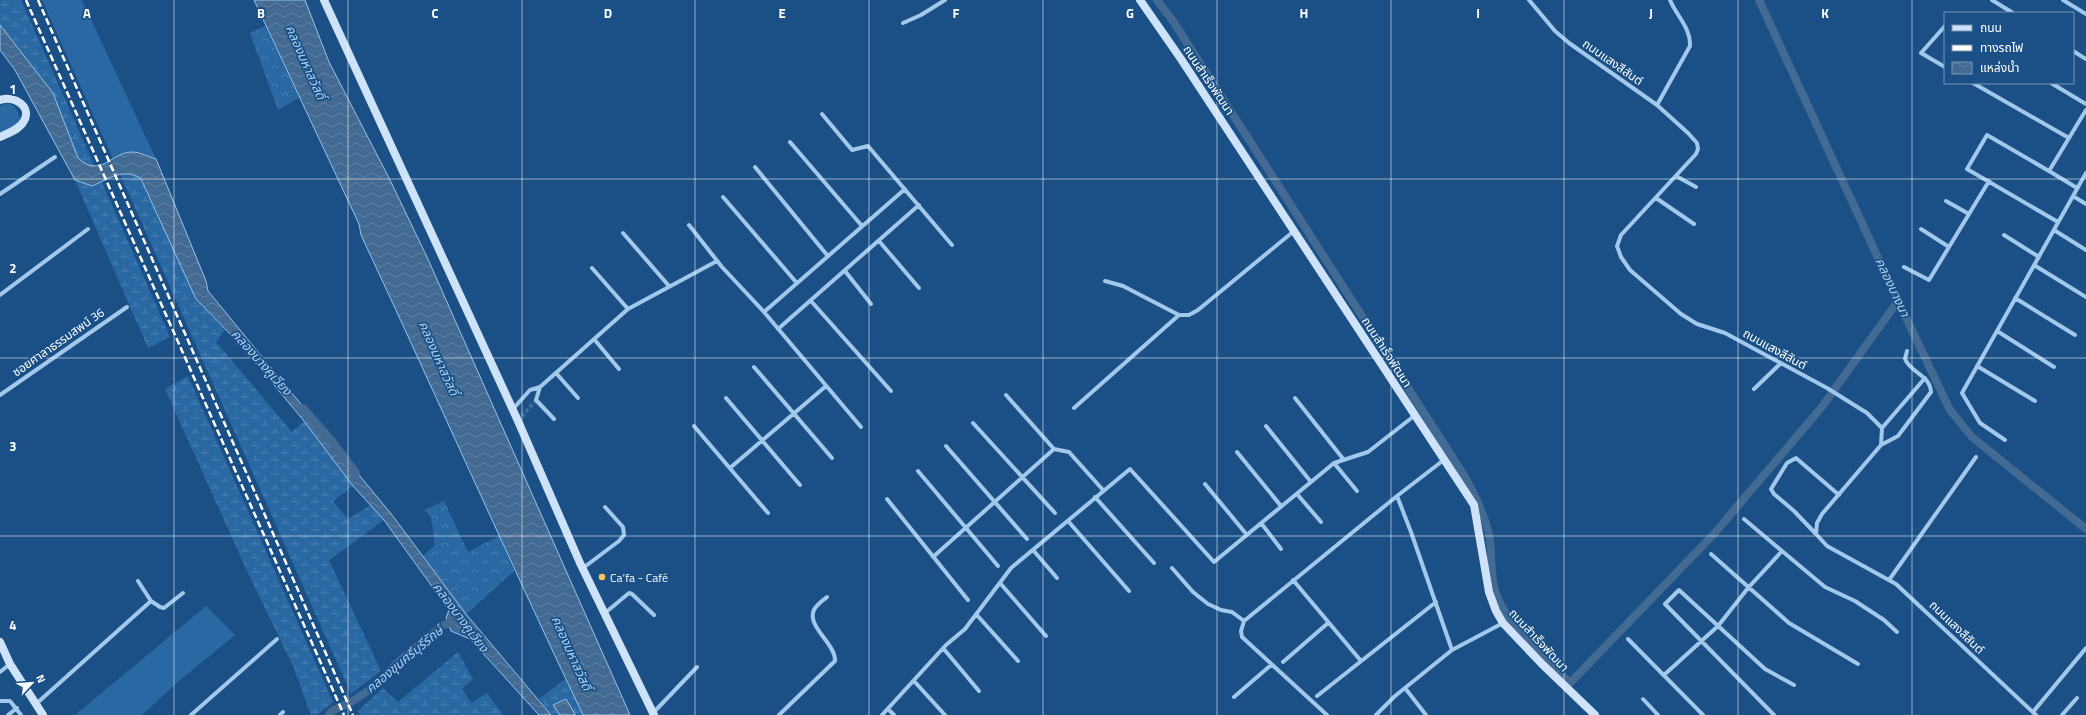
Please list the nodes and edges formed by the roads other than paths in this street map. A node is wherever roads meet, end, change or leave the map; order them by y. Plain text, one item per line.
1 (324, 0) edge
2 (945, 0) edge
3 (1140, 0) edge
4 (1528, 0) edge
5 (1670, 0) edge
6 (1992, 0) edge
7 (2063, 0) edge
8 (2011, 12) edge
9 (2086, 14) edge
10 (903, 23) dead end
11 (1944, 27) edge
12 (2074, 52) edge
13 (2086, 59) edge
14 (1944, 66) edge
15 (1975, 84) edge
16 (2053, 84) edge
17 (0, 100) edge
18 (2086, 104) edge
19 (1658, 105) junction
20 (2086, 110) edge
21 (822, 114) dead end
22 (0, 137) edge
23 (2069, 138) junction
24 (790, 142) dead end
25 (55, 156) dead end
26 (755, 168) dead end
27 (2049, 171) junction
28 (2086, 173) edge
29 (1676, 176) junction
30 (1988, 182) junction
31 (1696, 187) dead end
32 (2077, 188) junction
33 (905, 189) junction
34 (0, 194) edge
35 (2073, 196) junction
36 (723, 197) dead end
37 (1656, 198) junction
38 (1946, 201) dead end
39 (2086, 204) edge
40 (919, 205) junction
41 (1969, 214) junction
42 (2058, 222) junction
43 (1694, 224) dead end
44 (689, 225) dead end
45 (862, 226) junction
46 (88, 229) dead end
47 (1921, 229) dead end
48 (2054, 230) junction
49 (1294, 232) junction
50 (623, 234) dead end
51 (2004, 235) dead end
52 (879, 241) junction
53 (952, 245) dead end
54 (1949, 247) junction
55 (2086, 250) edge
56 (827, 255) junction
57 (2038, 257) junction
58 (717, 261) junction
59 (2034, 265) junction
60 (1904, 267) dead end
61 (592, 268) dead end
62 (845, 272) junction
63 (1105, 281) dead end
64 (796, 282) junction
65 (669, 286) junction
66 (919, 288) dead end
67 (0, 295) edge
68 (2086, 297) edge
69 (2015, 298) junction
70 (811, 301) junction
71 (871, 304) dead end
72 (127, 307) dead end
73 (628, 309) junction
74 (764, 312) junction
75 (1179, 315) junction
76 (778, 329) junction
77 (1997, 331) junction
78 (2075, 335) dead end
79 (594, 339) junction
80 (1906, 352) dead end
81 (1781, 363) junction
82 (1977, 366) junction
83 (754, 367) dead end
84 (2054, 367) dead end
85 (619, 369) dead end
86 (556, 373) junction
87 (1925, 378) junction
88 (826, 386) junction
89 (540, 387) junction
90 (1754, 389) dead end
91 (890, 391) dead end
92 (0, 395) edge
93 (1006, 395) dead end
94 (578, 398) dead end
95 (726, 398) dead end
96 (1295, 398) dead end
97 (2035, 401) dead end
98 (1074, 408) dead end
99 (512, 410) junction
100 (794, 413) junction
101 (1414, 416) junction
102 (554, 418) dead end
103 (973, 423) dead end
104 (694, 426) dead end
105 (1266, 426) dead end
106 (862, 427) dead end
107 (1882, 428) junction
108 (762, 440) junction
109 (2005, 440) dead end
110 (1881, 445) junction
111 (946, 446) dead end
112 (1054, 449) junction
113 (1237, 452) dead end
114 (832, 458) dead end
115 (1446, 458) junction
116 (1976, 458) dead end
117 (1344, 460) junction
118 (1334, 464) junction
119 (730, 468) junction
120 (918, 470) dead end
121 (1024, 476) junction
122 (1311, 482) junction
123 (1205, 484) dead end
124 (800, 485) dead end
125 (1103, 490) junction
126 (1357, 491) dead end
127 (1297, 494) junction
128 (1839, 495) junction
129 (1397, 496) junction
130 (1095, 497) junction
131 (887, 499) dead end
132 (996, 501) junction
133 (1281, 506) junction
134 (605, 507) dead end
135 (768, 513) dead end
136 (1055, 513) dead end
137 (1744, 519) dead end
138 (1068, 521) junction
139 (1321, 522) dead end
140 (1261, 523) junction
141 (967, 527) junction
142 (1816, 534) junction
143 (1247, 535) junction
144 (1027, 538) dead end
145 (1281, 549) dead end
146 (1033, 550) junction
147 (1782, 551) junction
148 (1711, 554) dead end
149 (933, 557) junction
150 (1154, 563) dead end
151 (998, 566) dead end
152 (583, 568) junction
153 (1172, 568) dead end
154 (1057, 578) dead end
155 (1293, 580) junction
156 (1889, 580) junction
157 (138, 581) dead end
158 (1000, 583) junction
159 (1748, 588) junction
160 (1129, 591) dead end
161 (183, 593) dead end
162 (827, 597) dead end
163 (968, 600) dead end
164 (151, 601) junction
165 (1436, 602) junction
166 (604, 613) junction
167 (654, 614) dead end
168 (976, 614) junction
169 (1244, 621) junction
170 (1328, 623) junction
171 (1503, 623) junction
172 (1718, 626) junction
173 (1897, 632) dead end
174 (1046, 636) dead end
175 (277, 639) dead end
176 (1628, 639) dead end
177 (1702, 641) junction
178 (0, 642) edge
179 (943, 648) junction
180 (2086, 648) edge
181 (1452, 650) junction
182 (1018, 661) dead end
183 (1361, 661) junction
184 (1283, 662) dead end
185 (10, 664) junction
186 (1858, 664) dead end
187 (1271, 665) junction
188 (697, 667) dead end
189 (0, 672) edge
190 (1664, 675) junction
191 (914, 681) junction
192 (1794, 684) dead end
193 (1405, 688) junction
194 (979, 691) dead end
195 (1318, 696) dead end
196 (1234, 697) dead end
197 (2077, 698) dead end
198 (1643, 699) dead end
199 (0, 701) edge
200 (35, 705) junction
201 (16, 708) junction
202 (888, 709) junction
203 (2034, 713) edge
204 (654, 714) edge
205 (8, 715) edge
206 (21, 715) edge
207 (43, 715) edge
208 (191, 715) edge
209 (778, 715) edge
210 (882, 715) edge
211 (894, 715) edge
212 (945, 715) edge
213 (1327, 715) edge
214 (1376, 715) edge
215 (1426, 715) edge
216 (1595, 715) edge
217 (1658, 715) edge
218 (1703, 715) edge
219 (1774, 715) edge
220 (2062, 715) edge

1 - 99 street
2 - 10 street
3 - 49 street, ถนนสำเร็จพัฒนา
4 - 19 street, ถนนแสงสีสันต์
5 - 19 street
6 - 8 street
7 - 9 street
11 - 14 street
12 - 13 street
15 - 23 street
16 - 18 street
17 - 22 street
19 - 29 street, ถนนแสงสีสันต์
20 - 23 street
21 - 33 street
23 - 27 street
24 - 45 street
25 - 34 street
26 - 56 street
27 - 30 street
27 - 32 street
28 - 32 street
29 - 31 street
29 - 37 street, ถนนแสงสีสันต์
30 - 41 street
30 - 42 street
32 - 35 street
33 - 40 street
33 - 45 street
35 - 39 street
35 - 42 street
36 - 64 street
37 - 43 street
37 - 81 street, ถนนแสงสีสันต์
38 - 41 street
40 - 52 street
40 - 53 street
41 - 54 street
42 - 48 street
44 - 58 street
45 - 56 street
46 - 67 street
47 - 54 street
48 - 55 street
48 - 57 street
49 - 75 street
49 - 101 street, ถนนสำเร็จพัฒนา
50 - 65 street
51 - 57 street
52 - 62 street
52 - 66 street
54 - 60 street
56 - 64 street
57 - 59 street
58 - 65 street
58 - 74 street
59 - 68 street
59 - 69 street
61 - 73 street
62 - 70 street
62 - 71 street
63 - 75 street
64 - 74 street
65 - 73 street
69 - 77 street
69 - 78 street
70 - 76 street
70 - 91 street
72 - 92 street, ซอยศาลาธรรมสพน์ 36
73 - 79 street
74 - 76 street
75 - 98 street
76 - 88 street
77 - 82 street
77 - 84 street
79 - 85 street
79 - 86 street
80 - 87 street
81 - 90 street
81 - 107 street, ถนนแสงสีสันต์
82 - 97 street
82 - 109 street
83 - 100 street
86 - 89 street
86 - 94 street
87 - 107 street
87 - 110 street
88 - 100 street
88 - 106 street
89 - 99 street
89 - 102 street
93 - 112 street
95 - 108 street
96 - 117 street
99 - 152 street
100 - 108 street
100 - 114 street
101 - 115 street, ถนนสำเร็จพัฒนา
101 - 117 street
103 - 121 street
104 - 119 street
105 - 122 street
107 - 110 street
108 - 119 street
108 - 124 street
110 - 128 street
111 - 132 street
112 - 121 street
112 - 125 street
113 - 133 street
115 - 129 street
115 - 171 street, ถนนสำเร็จพัฒนา
116 - 156 street
117 - 118 street
118 - 122 street
118 - 126 street
119 - 135 street
120 - 141 street
121 - 132 street
121 - 136 street
122 - 127 street
123 - 143 street
125 - 130 street
125 - 143 street
127 - 133 street
127 - 139 street
128 - 142 street
128 - 142 street, ถนนแสงสีสันต์
129 - 155 street
129 - 165 street
130 - 138 street
130 - 150 street
131 - 149 street
132 - 141 street
132 - 144 street
133 - 140 street
134 - 152 street
137 - 147 street
138 - 146 street
138 - 160 street
140 - 143 street
140 - 145 street
141 - 149 street
141 - 151 street
142 - 156 street, ถนนแสงสีสันต์
146 - 154 street
146 - 158 street
147 - 159 street
147 - 173 street
148 - 159 street
149 - 163 street
152 - 166 street
153 - 169 street
155 - 169 street
155 - 170 street
156 - 203 street, ถนนแสงสีสันต์
157 - 164 street
158 - 168 street
158 - 174 street
159 - 172 street
159 - 186 street
161 - 164 street
162 - 209 street
164 - 200 street
165 - 181 street
165 - 183 street
166 - 167 street
166 - 204 street
168 - 179 street
168 - 182 street
169 - 187 street
170 - 183 street
170 - 184 street
171 - 181 street
171 - 216 street, ถนนสำเร็จพัฒนา
172 - 177 street
172 - 177 street
172 - 192 street
175 - 208 street
176 - 190 street
177 - 190 street
177 - 219 street
178 - 185 street
179 - 191 street
179 - 194 street
180 - 203 street
181 - 193 street
183 - 195 street
185 - 189 street
185 - 200 street
187 - 196 street
187 - 213 street
188 - 204 street
190 - 218 street
191 - 202 street
191 - 212 street
193 - 214 street
193 - 215 street
197 - 220 street
198 - 217 street
199 - 201 street
200 - 207 street
201 - 205 street
201 - 206 street
202 - 210 street
202 - 211 street

